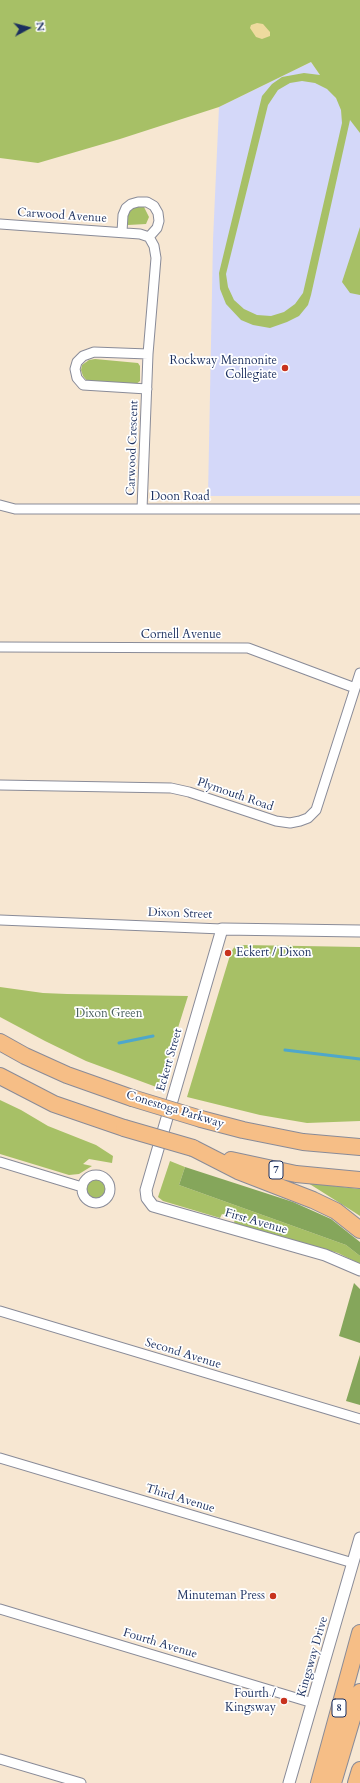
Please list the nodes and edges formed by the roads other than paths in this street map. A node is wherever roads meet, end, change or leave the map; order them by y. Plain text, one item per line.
1 (0, 224) edge
2 (122, 232) junction
3 (149, 237) junction
4 (148, 354) junction
5 (147, 389) junction
6 (0, 505) edge
7 (142, 509) junction
8 (360, 509) edge
9 (0, 647) edge
10 (360, 674) edge
11 (355, 688) junction
12 (0, 785) edge
13 (0, 920) edge
14 (222, 929) junction
15 (360, 931) edge
16 (0, 1042) edge
17 (0, 1076) edge
18 (360, 1147) edge
19 (193, 1148) junction
20 (0, 1162) edge
21 (360, 1180) edge
22 (82, 1187) dead end
23 (147, 1198) joint
24 (360, 1230) edge
25 (360, 1270) edge
26 (0, 1311) edge
27 (360, 1419) edge
28 (0, 1458) edge
29 (360, 1538) edge
30 (353, 1563) junction
31 (0, 1608) edge
32 (360, 1633) edge
33 (360, 1692) edge
34 (313, 1703) junction
35 (0, 1759) edge
36 (360, 1770) edge
37 (81, 1783) edge
38 (289, 1783) edge
39 (318, 1783) edge
40 (333, 1783) edge
41 (356, 1783) edge

1 - 2 street, Carwood Avenue
2 - 3 street, Carwood Avenue
2 - 3 street, Carwood Avenue
3 - 4 street, Carwood Crescent
4 - 5 street, Carwood Crescent
4 - 5 street, Carwood Crescent
5 - 7 street, Carwood Crescent
6 - 7 street, Doon Road
7 - 8 street, Doon Road
9 - 11 street, Cornell Avenue
10 - 11 street, Plymouth Road
11 - 12 street, Plymouth Road
13 - 14 street, Dixon Street
14 - 15 street, Dixon Street
14 - 23 street, Eckert Street
16 - 18 highway, Conestoga Parkway, bridge
17 - 19 highway, 7, bridge
19 - 21 highway, 7
19 - 24 highway
20 - 22 street
23 - 25 street, First Avenue
26 - 27 street, Second Avenue
28 - 30 street, Third Avenue
29 - 30 street, Kingsway Drive
30 - 34 street, Kingsway Drive
31 - 34 street, Fourth Avenue
32 - 39 highway, 8
33 - 40 highway
34 - 38 street, Kingsway Drive
35 - 37 street
36 - 41 highway

